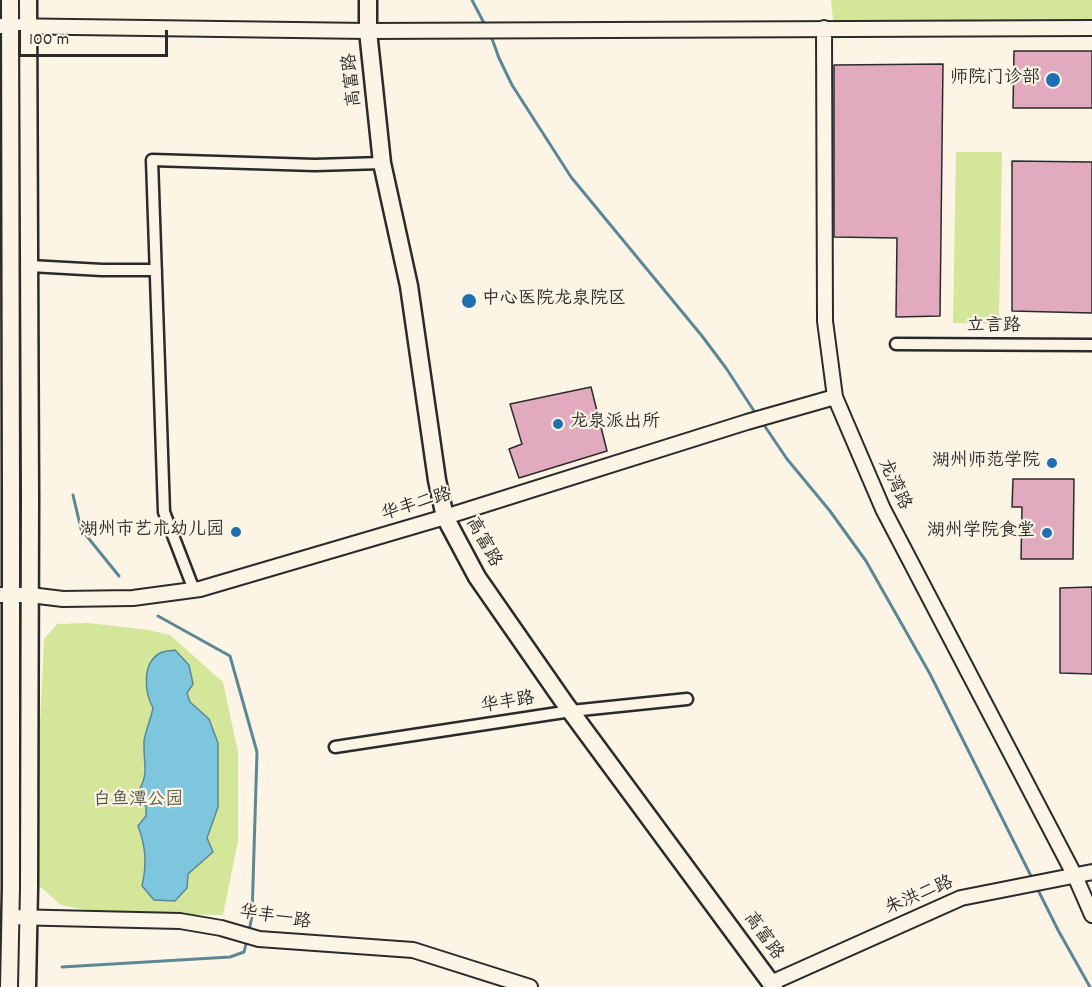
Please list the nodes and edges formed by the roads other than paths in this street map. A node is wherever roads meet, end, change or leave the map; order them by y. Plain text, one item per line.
1 (10, 0) edge
2 (28, 0) edge
3 (368, 0) edge
4 (5, 26) edge
5 (28, 26) junction
6 (824, 28) junction
7 (1092, 28) edge
8 (368, 30) junction
9 (382, 163) junction
10 (30, 266) junction
11 (156, 270) junction
12 (896, 344) dead end
13 (1092, 345) edge
14 (835, 397) junction
15 (6, 493) edge
16 (446, 517) junction
17 (194, 590) junction
18 (6, 595) edge
19 (30, 595) junction
20 (687, 699) dead end
21 (571, 711) junction
22 (335, 747) dead end
23 (1092, 872) edge
24 (1075, 876) junction
25 (1092, 915) edge
26 (5, 917) edge
27 (29, 917) junction
28 (773, 985) edge
29 (9, 987) edge
30 (27, 987) edge
31 (530, 987) edge

1 - 4 main road
2 - 5 main road
3 - 8 main road, 高富路
4 - 5 street
4 - 15 main road
5 - 8 street
5 - 10 main road
6 - 7 street
6 - 8 street
6 - 14 street, 龙湾路
8 - 9 main road, 高富路
9 - 11 street
9 - 16 main road, 高富路
10 - 11 street
10 - 19 main road
11 - 17 street
12 - 13 street, 立言路
14 - 16 street, 华丰二路
14 - 24 street, 龙湾路
15 - 18 main road
16 - 17 street, 华丰二路
16 - 21 main road, 高富路
17 - 19 street, 华丰二路
18 - 19 street, 华丰二路
18 - 26 main road
19 - 27 main road
20 - 21 street, 华丰路
21 - 22 street, 华丰路
21 - 28 main road, 高富路
23 - 24 street, 朱洪二路
24 - 25 street, 龙湾路
24 - 28 street, 朱洪二路
26 - 27 street, 华丰一路
26 - 29 main road
27 - 30 main road
27 - 31 street, 华丰一路

